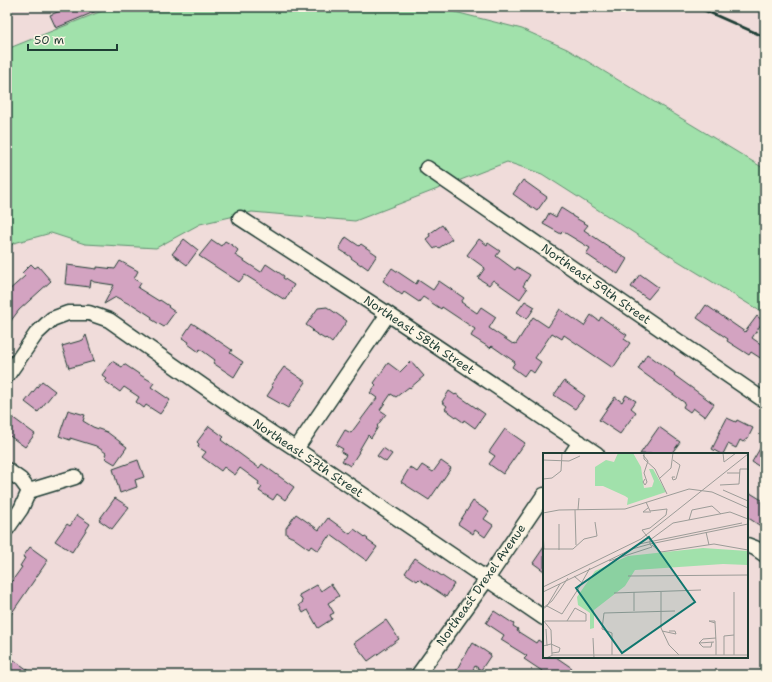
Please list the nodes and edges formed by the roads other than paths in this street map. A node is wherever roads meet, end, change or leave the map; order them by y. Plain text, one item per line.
1 (427, 168) dead end
2 (240, 218) dead end
3 (388, 314) junction
4 (7, 376) edge
5 (765, 401) edge
6 (580, 442) junction
7 (296, 449) junction
8 (573, 453) edge
9 (596, 453) edge
10 (7, 470) edge
11 (75, 477) dead end
12 (29, 492) junction
13 (543, 496) edge
14 (7, 529) edge
15 (748, 545) edge
16 (765, 555) edge
17 (487, 579) junction
18 (543, 617) edge
19 (418, 675) edge

1 - 5 street, Northeast 59th Street
2 - 3 street, Northeast 58th Street
3 - 6 street, Northeast 58th Street
3 - 7 street
4 - 7 street, Northeast 57th Street
6 - 8 street
6 - 9 street, Northeast 58th Street
7 - 17 street, Northeast 57th Street
10 - 12 street
11 - 12 street
12 - 14 street
13 - 17 street, Northeast Drexel Avenue
15 - 16 street
17 - 18 street, Northeast 57th Street
17 - 19 street, Northeast Drexel Avenue

